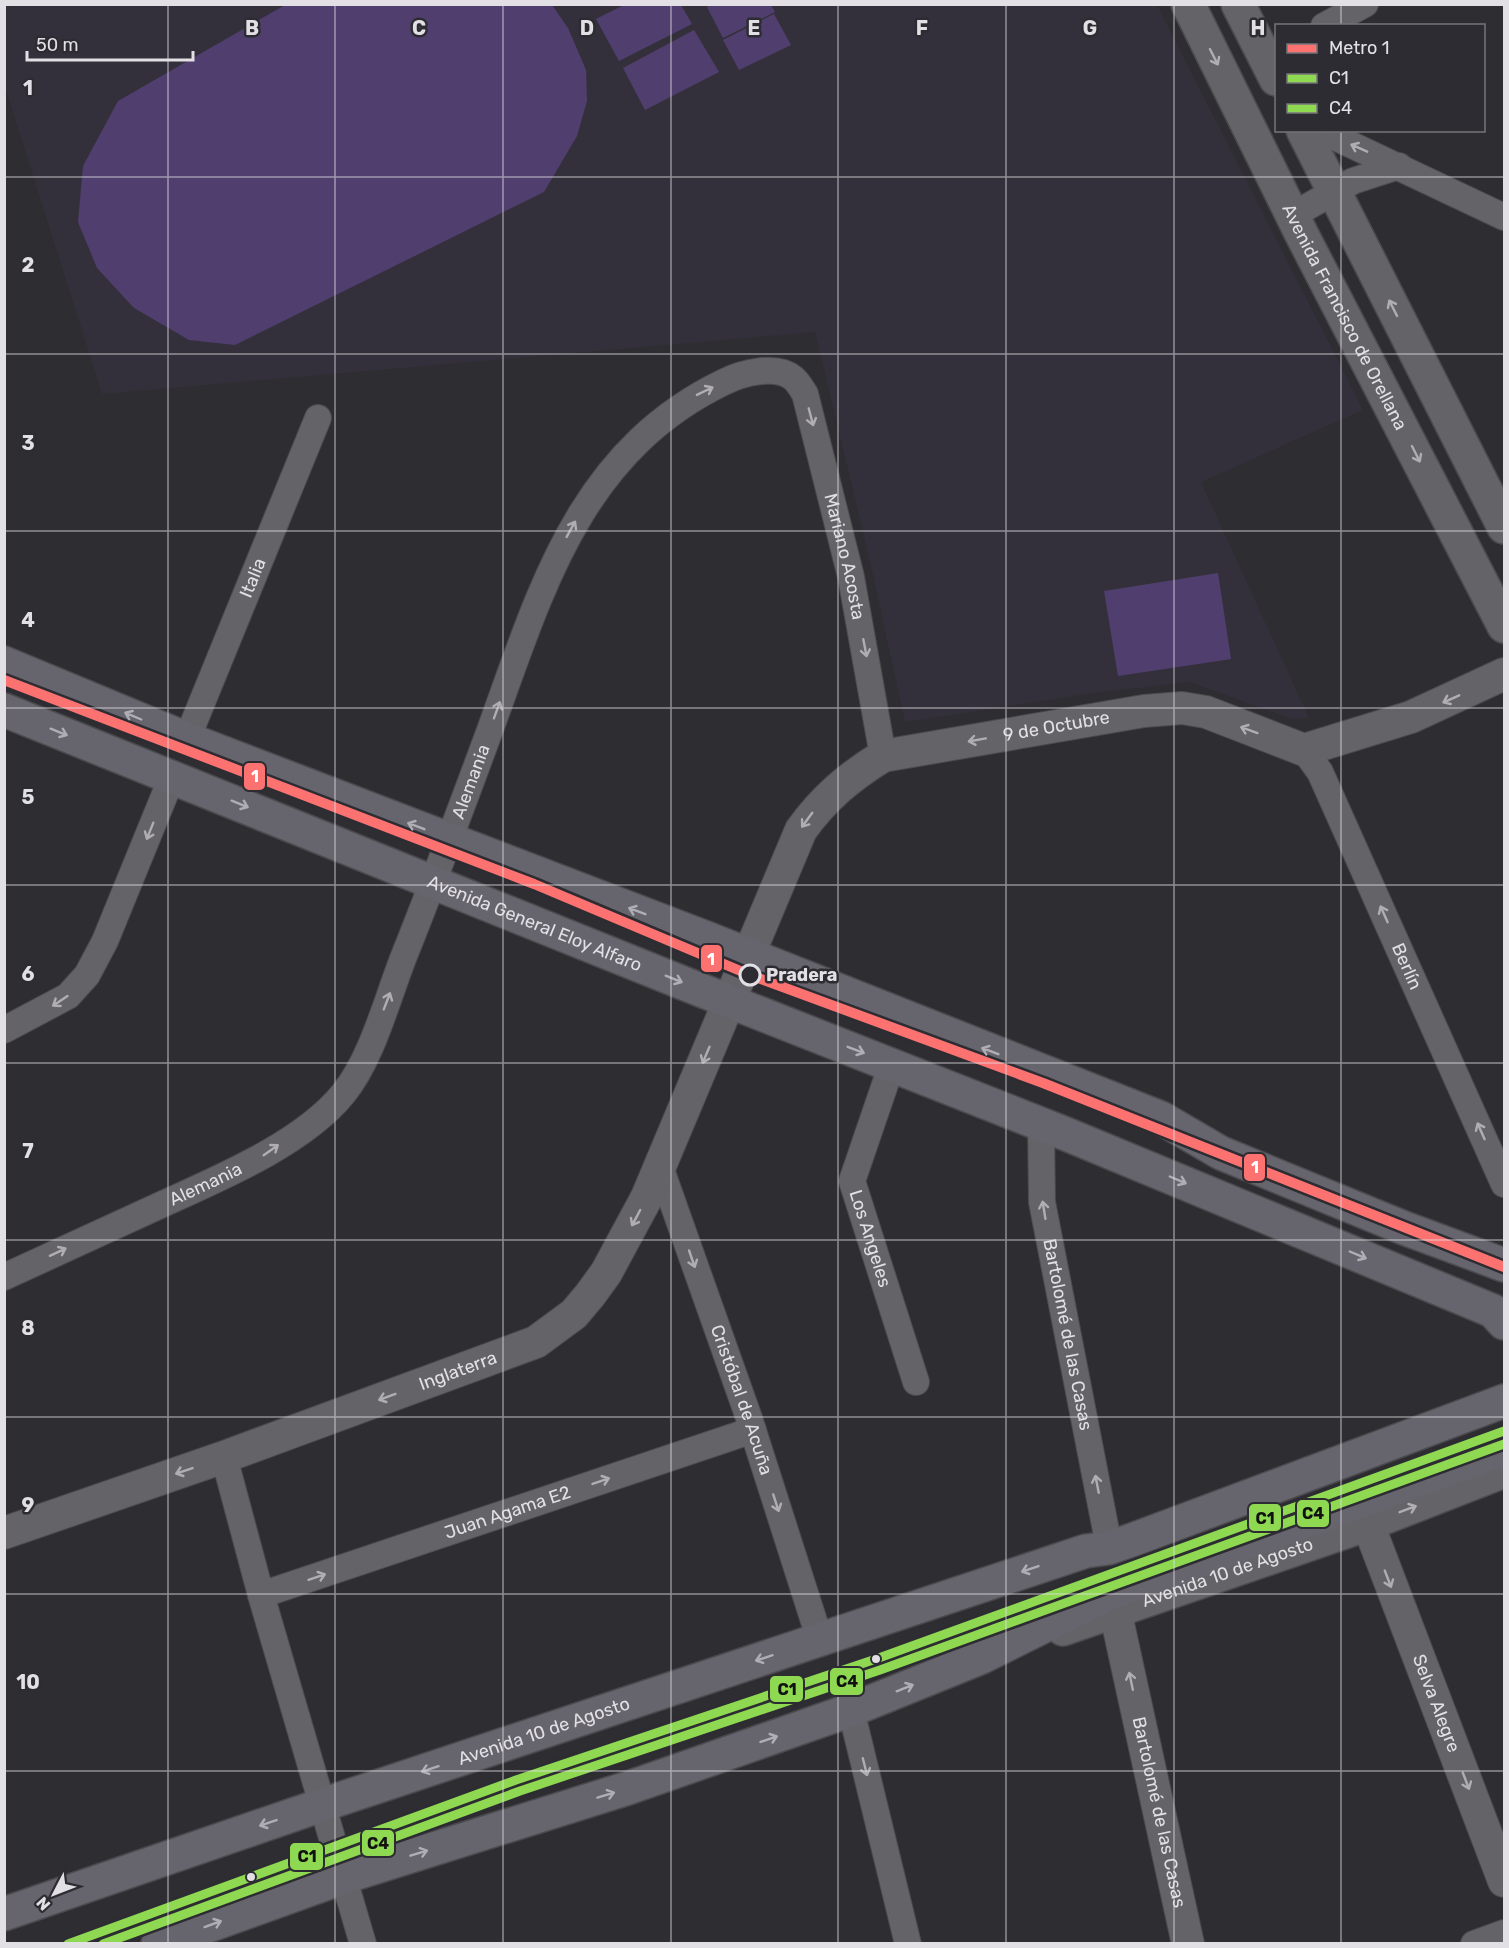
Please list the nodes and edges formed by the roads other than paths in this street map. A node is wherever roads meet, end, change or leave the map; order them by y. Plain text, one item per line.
1 (1188, 4) edge
2 (1238, 4) edge
3 (1365, 4) edge
4 (1328, 24) edge
5 (1272, 62) edge
6 (1304, 132) edge
7 (1324, 132) edge
8 (1399, 166) junction
9 (1334, 192) junction
10 (1293, 216) junction
11 (1504, 217) edge
12 (780, 372) joint
13 (318, 418) dead end
14 (1504, 527) edge
15 (1504, 626) edge
16 (4, 663) edge
17 (1504, 674) edge
18 (4, 710) edge
19 (187, 739) junction
20 (1304, 750) junction
21 (882, 756) junction
22 (172, 777) junction
23 (450, 839) junction
24 (433, 882) junction
25 (749, 956) junction
26 (729, 1002) junction
27 (4, 1030) edge
28 (892, 1064) junction
29 (1161, 1118) junction
30 (1054, 1129) junction
31 (659, 1164) junction
32 (1504, 1184) edge
33 (1504, 1245) edge
34 (1504, 1265) edge
35 (4, 1277) edge
36 (1504, 1289) edge
37 (1504, 1323) edge
38 (916, 1382) dead end
39 (1504, 1386) edge
40 (1504, 1401) edge
41 (753, 1430) junction
42 (1504, 1449) edge
43 (224, 1457) junction
44 (1504, 1471) edge
45 (1368, 1524) junction
46 (4, 1533) edge
47 (1097, 1546) junction
48 (261, 1595) junction
49 (1115, 1610) junction
50 (820, 1640) junction
51 (982, 1657) junction
52 (851, 1710) junction
53 (324, 1804) junction
54 (344, 1877) junction
55 (1504, 1881) edge
56 (4, 1914) edge
57 (1504, 1934) edge
58 (158, 1944) edge
59 (363, 1944) edge
60 (908, 1944) edge
61 (1188, 1944) edge
62 (1474, 1944) edge

1 -> 10 main road, Avenida Francisco de Orellana
2 - 5 main road
3 - 4 street
6 - 9 main road
8 -> 7 street
8 - 9 street
8 - 11 street
9 - 10 street
14 -> 9 main road
10 -> 15 main road, Avenida Francisco de Orellana
12 -> 21 street, Mariano Acosta
23 -> 12 street, Alemania
13 - 19 street, Italia
19 -> 16 main road
17 -> 20 street
18 -> 22 main road, Avenida General Eloy Alfaro
23 -> 19 main road
20 -> 21 street, 9 de Octubre
32 -> 20 street, Berlín
21 -> 25 street, 9 de Octubre
22 -> 24 main road, Avenida General Eloy Alfaro
22 -> 27 street
23 - 24 street, Alemania
25 -> 23 main road
24 -> 26 main road, Avenida General Eloy Alfaro
35 -> 24 street, Alemania
25 - 26 street, 9 de Octubre
29 -> 25 main road
26 -> 28 main road, Avenida General Eloy Alfaro
26 -> 31 street, Inglaterra
28 - 30 main road, Avenida General Eloy Alfaro
28 - 38 street, Los Angeles
29 - 33 main road
29 - 34 main road
30 - 36 main road
30 -> 37 main road, Avenida General Eloy Alfaro
47 -> 30 street, Bartolomé de las Casas
31 -> 41 street, Cristóbal de Acuña
31 -> 43 street, Inglaterra
39 - 47 main road, Avenida 10 de Agosto
40 - 47 main road, Avenida 10 de Agosto
48 -> 41 street, Juan Agama E2
41 -> 50 street, Cristóbal de Acuña
42 - 51 main road, Avenida 10 de Agosto
43 -> 46 street, Inglaterra
43 - 48 street
45 -> 44 main road, Avenida 10 de Agosto
45 - 49 main road, Avenida 10 de Agosto
45 -> 55 street, Selva Alegre
47 -> 50 main road, Avenida 10 de Agosto
48 - 53 street
49 - 51 main road, Avenida 10 de Agosto
61 -> 49 street, Bartolomé de las Casas
50 -> 53 main road, Avenida 10 de Agosto
52 -> 51 main road, Avenida 10 de Agosto
54 -> 52 main road, Avenida 10 de Agosto
52 -> 60 street
53 - 54 street
53 -> 56 main road, Avenida 10 de Agosto
58 -> 54 main road, Avenida 10 de Agosto
54 - 59 street
57 - 62 street

